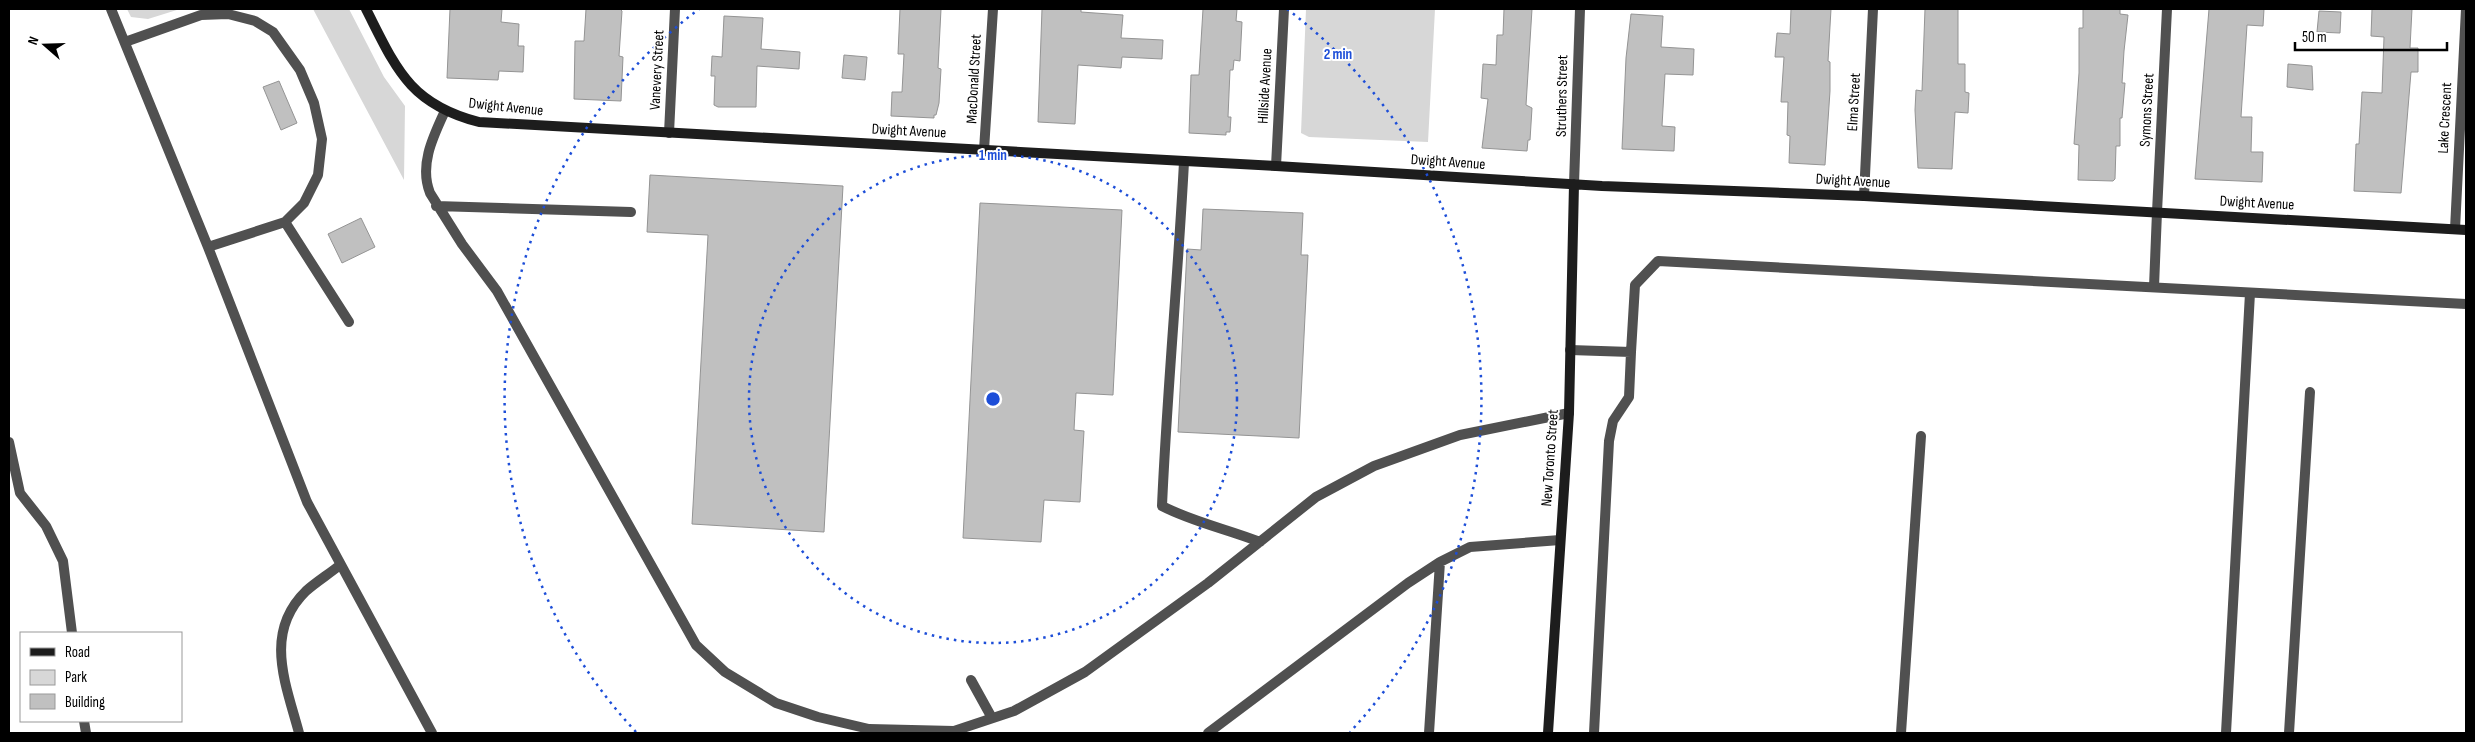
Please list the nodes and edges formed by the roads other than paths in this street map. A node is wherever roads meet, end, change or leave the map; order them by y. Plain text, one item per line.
1 (111, 9) edge
2 (366, 9) edge
3 (675, 9) edge
4 (993, 9) edge
5 (1284, 9) edge
6 (1580, 9) edge
7 (1873, 9) edge
8 (2167, 9) edge
9 (2466, 9) edge
10 (124, 42) junction
11 (445, 111) junction
12 (669, 133) junction
13 (984, 150) junction
14 (1184, 162) junction
15 (1276, 166) junction
16 (1574, 184) junction
17 (1864, 196) junction
18 (436, 206) junction
19 (631, 212) dead end
20 (2157, 212) junction
21 (285, 222) junction
22 (2455, 229) junction
23 (2466, 230) edge
24 (208, 247) junction
25 (2154, 288) junction
26 (2250, 293) junction
27 (2466, 304) edge
28 (349, 322) dead end
29 (1570, 350) junction
30 (1631, 352) junction
31 (2310, 392) dead end
32 (1568, 413) junction
33 (1921, 436) dead end
34 (9, 442) edge
35 (1560, 540) junction
36 (1260, 542) junction
37 (1440, 562) junction
38 (340, 565) junction
39 (72, 632) edge
40 (971, 680) dead end
41 (992, 718) junction
42 (299, 733) edge
43 (432, 733) edge
44 (1208, 733) edge
45 (1429, 733) edge
46 (1548, 733) edge
47 (1594, 733) edge
48 (1902, 733) edge
49 (2226, 733) edge
50 (2290, 733) edge

1 - 10 street
2 - 11 street, Dwight Avenue
3 - 12 street, Vanevery Street
4 - 13 street, MacDonald Street
5 - 15 street, Hillside Avenue
6 - 16 street, Struthers Street
7 - 17 street, Elma Street
8 - 20 street, Symons Street
9 - 22 street, Lake Crescent
10 - 21 street
10 - 24 street
11 - 12 street, Dwight Avenue
11 - 18 street
12 - 13 street, Dwight Avenue
13 - 14 street, Dwight Avenue
14 - 15 street, Dwight Avenue
14 - 36 street
15 - 16 street, Dwight Avenue
16 - 17 street, Dwight Avenue
16 - 29 street, New Toronto Street
17 - 20 street, Dwight Avenue
18 - 19 street
18 - 41 street
20 - 22 street, Dwight Avenue
20 - 25 street, Symons Street
21 - 24 street
21 - 28 street
22 - 23 street, Dwight Avenue
24 - 38 street
25 - 26 street
25 - 30 street
26 - 27 street
26 - 49 street
29 - 30 street
29 - 32 street, New Toronto Street
30 - 47 street
31 - 50 street
32 - 35 street, New Toronto Street
32 - 36 street
33 - 48 street
34 - 39 street
35 - 37 street
35 - 46 street, New Toronto Street
36 - 41 street
37 - 44 street
37 - 45 street
38 - 42 street
38 - 43 street
40 - 41 street

